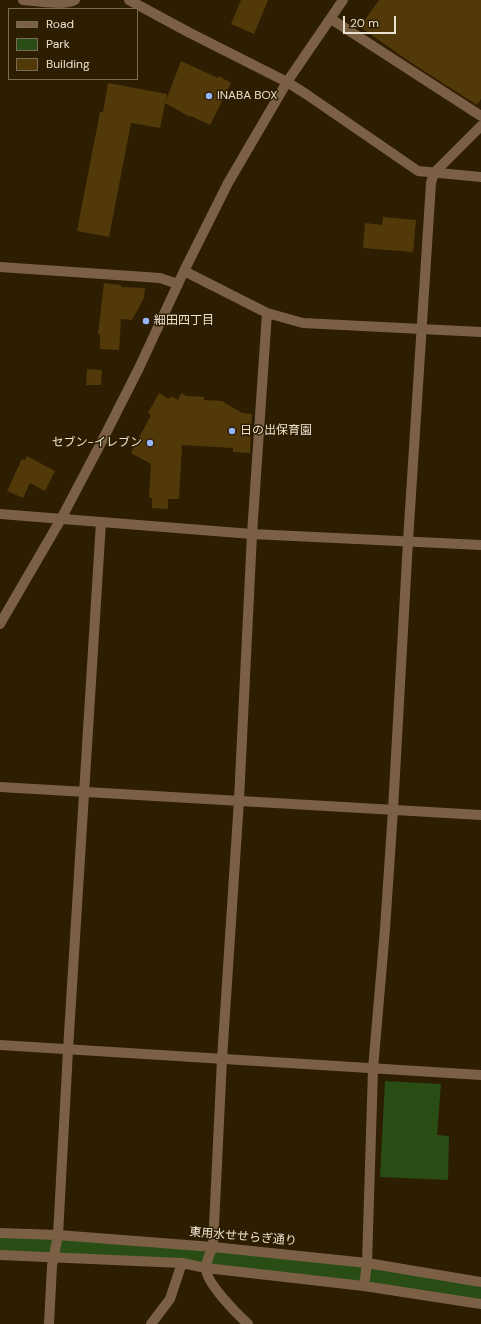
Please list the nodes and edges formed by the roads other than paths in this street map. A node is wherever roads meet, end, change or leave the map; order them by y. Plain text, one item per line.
1 (23, 0) edge
2 (75, 0) edge
3 (129, 0) edge
4 (343, 0) edge
5 (331, 19) junction
6 (287, 82) junction
7 (481, 116) edge
8 (481, 126) edge
9 (434, 173) junction
10 (481, 177) edge
11 (0, 267) edge
12 (184, 271) junction
13 (178, 284) junction
14 (267, 313) junction
15 (422, 330) junction
16 (481, 332) edge
17 (0, 514) edge
18 (61, 519) junction
19 (101, 522) junction
20 (252, 534) junction
21 (408, 541) junction
22 (481, 545) edge
23 (0, 624) edge
24 (0, 786) edge
25 (85, 791) junction
26 (239, 800) junction
27 (393, 810) junction
28 (481, 815) edge
29 (0, 1045) edge
30 (68, 1050) junction
31 (222, 1059) junction
32 (373, 1069) junction
33 (481, 1075) edge
34 (0, 1233) edge
35 (58, 1235) junction
36 (212, 1247) junction
37 (0, 1255) edge
38 (54, 1258) junction
39 (367, 1262) junction
40 (182, 1264) junction
41 (206, 1268) junction
42 (481, 1282) edge
43 (364, 1286) junction
44 (481, 1304) edge
45 (49, 1324) edge
46 (151, 1324) edge
47 (248, 1324) edge

1 - 2 street
3 - 6 street
4 - 5 street
5 - 6 street
5 - 7 street
6 - 9 street
6 - 12 street
8 - 9 street
9 - 10 street
9 - 15 street
11 - 13 street
12 - 13 street
12 - 14 street
13 - 18 street
14 - 15 street
14 - 20 street
15 - 16 street
15 - 21 street
17 - 18 street
18 - 19 street
18 - 23 street
19 - 20 street
19 - 25 street
20 - 21 street
20 - 26 street
21 - 22 street
21 - 27 street
24 - 25 street
25 - 26 street
25 - 30 street
26 - 27 street
26 - 31 street
27 - 28 street
27 - 32 street
29 - 30 street
30 - 31 street
30 - 35 street
31 - 32 street
31 - 36 street
32 - 33 street
32 - 39 street
34 - 35 street, 東用水せせらぎ通り
35 - 36 street, 東用水せせらぎ通り
35 - 38 street
36 - 39 street, 東用水せせらぎ通り
36 - 41 street
37 - 38 street
38 - 40 street
38 - 45 street
39 - 42 street, 東用水せせらぎ通り
39 - 43 street
40 - 41 street
40 - 46 street
41 - 43 street
41 - 47 street
43 - 44 street

